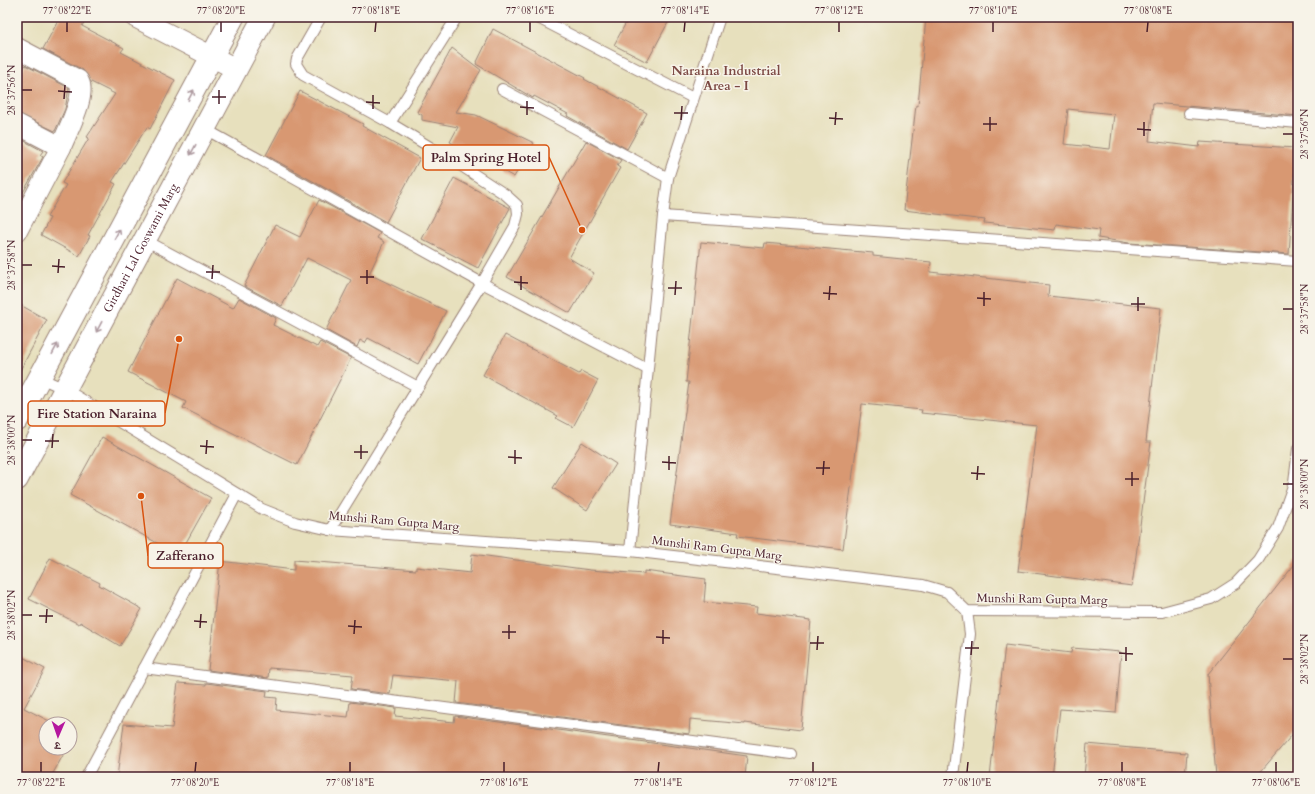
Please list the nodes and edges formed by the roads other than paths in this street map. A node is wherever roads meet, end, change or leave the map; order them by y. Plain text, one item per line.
1 (135, 17) edge
2 (233, 17) edge
3 (264, 17) edge
4 (321, 17) edge
5 (457, 17) edge
6 (536, 17) edge
7 (720, 17) edge
8 (17, 48) edge
9 (212, 56) junction
10 (236, 69) junction
11 (502, 89) dead end
12 (693, 98) junction
13 (1189, 113) dead end
14 (390, 123) junction
15 (1298, 123) edge
16 (17, 124) edge
17 (205, 128) junction
18 (61, 147) junction
19 (668, 178) junction
20 (664, 216) junction
21 (17, 231) edge
22 (145, 240) junction
23 (1298, 261) edge
24 (482, 283) junction
25 (647, 369) junction
26 (40, 378) junction
27 (418, 387) junction
28 (66, 389) junction
29 (17, 420) edge
30 (1298, 449) edge
31 (17, 480) edge
32 (1296, 483) edge
33 (237, 494) junction
34 (330, 530) junction
35 (630, 551) junction
36 (967, 611) junction
37 (144, 668) junction
38 (791, 754) dead end
39 (86, 777) edge
40 (953, 777) edge

1 - 9 street
2 - 9 main road
3 - 10 main road, Girdhari Lal Goswami Marg
4 - 14 lane
5 - 14 lane
6 - 12 lane
7 - 12 lane
8 - 18 street
9 - 10 street
26 -> 9 main road
10 - 17 main road, Girdhari Lal Goswami Marg
11 - 19 lane
12 - 19 lane
13 - 15 lane
14 - 24 lane
16 - 18 street
17 -> 22 main road, Girdhari Lal Goswami Marg
17 - 24 lane
18 - 21 street
19 - 20 lane
20 - 23 lane
20 - 25 lane
22 - 27 lane
22 -> 28 main road, Girdhari Lal Goswami Marg
24 - 25 lane
24 - 27 lane
25 - 35 lane
26 - 28 lane, Munshi Ram Gupta Marg
26 - 29 main road
27 - 34 lane
28 - 31 main road, Girdhari Lal Goswami Marg
28 - 33 lane, Munshi Ram Gupta Marg
30 - 32 lane, Munshi Ram Gupta Marg
32 - 36 lane, Munshi Ram Gupta Marg
33 - 34 lane, Munshi Ram Gupta Marg
33 - 37 lane
34 - 35 lane, Munshi Ram Gupta Marg
35 - 36 lane, Munshi Ram Gupta Marg
36 - 40 lane
37 - 38 lane
37 - 39 lane

